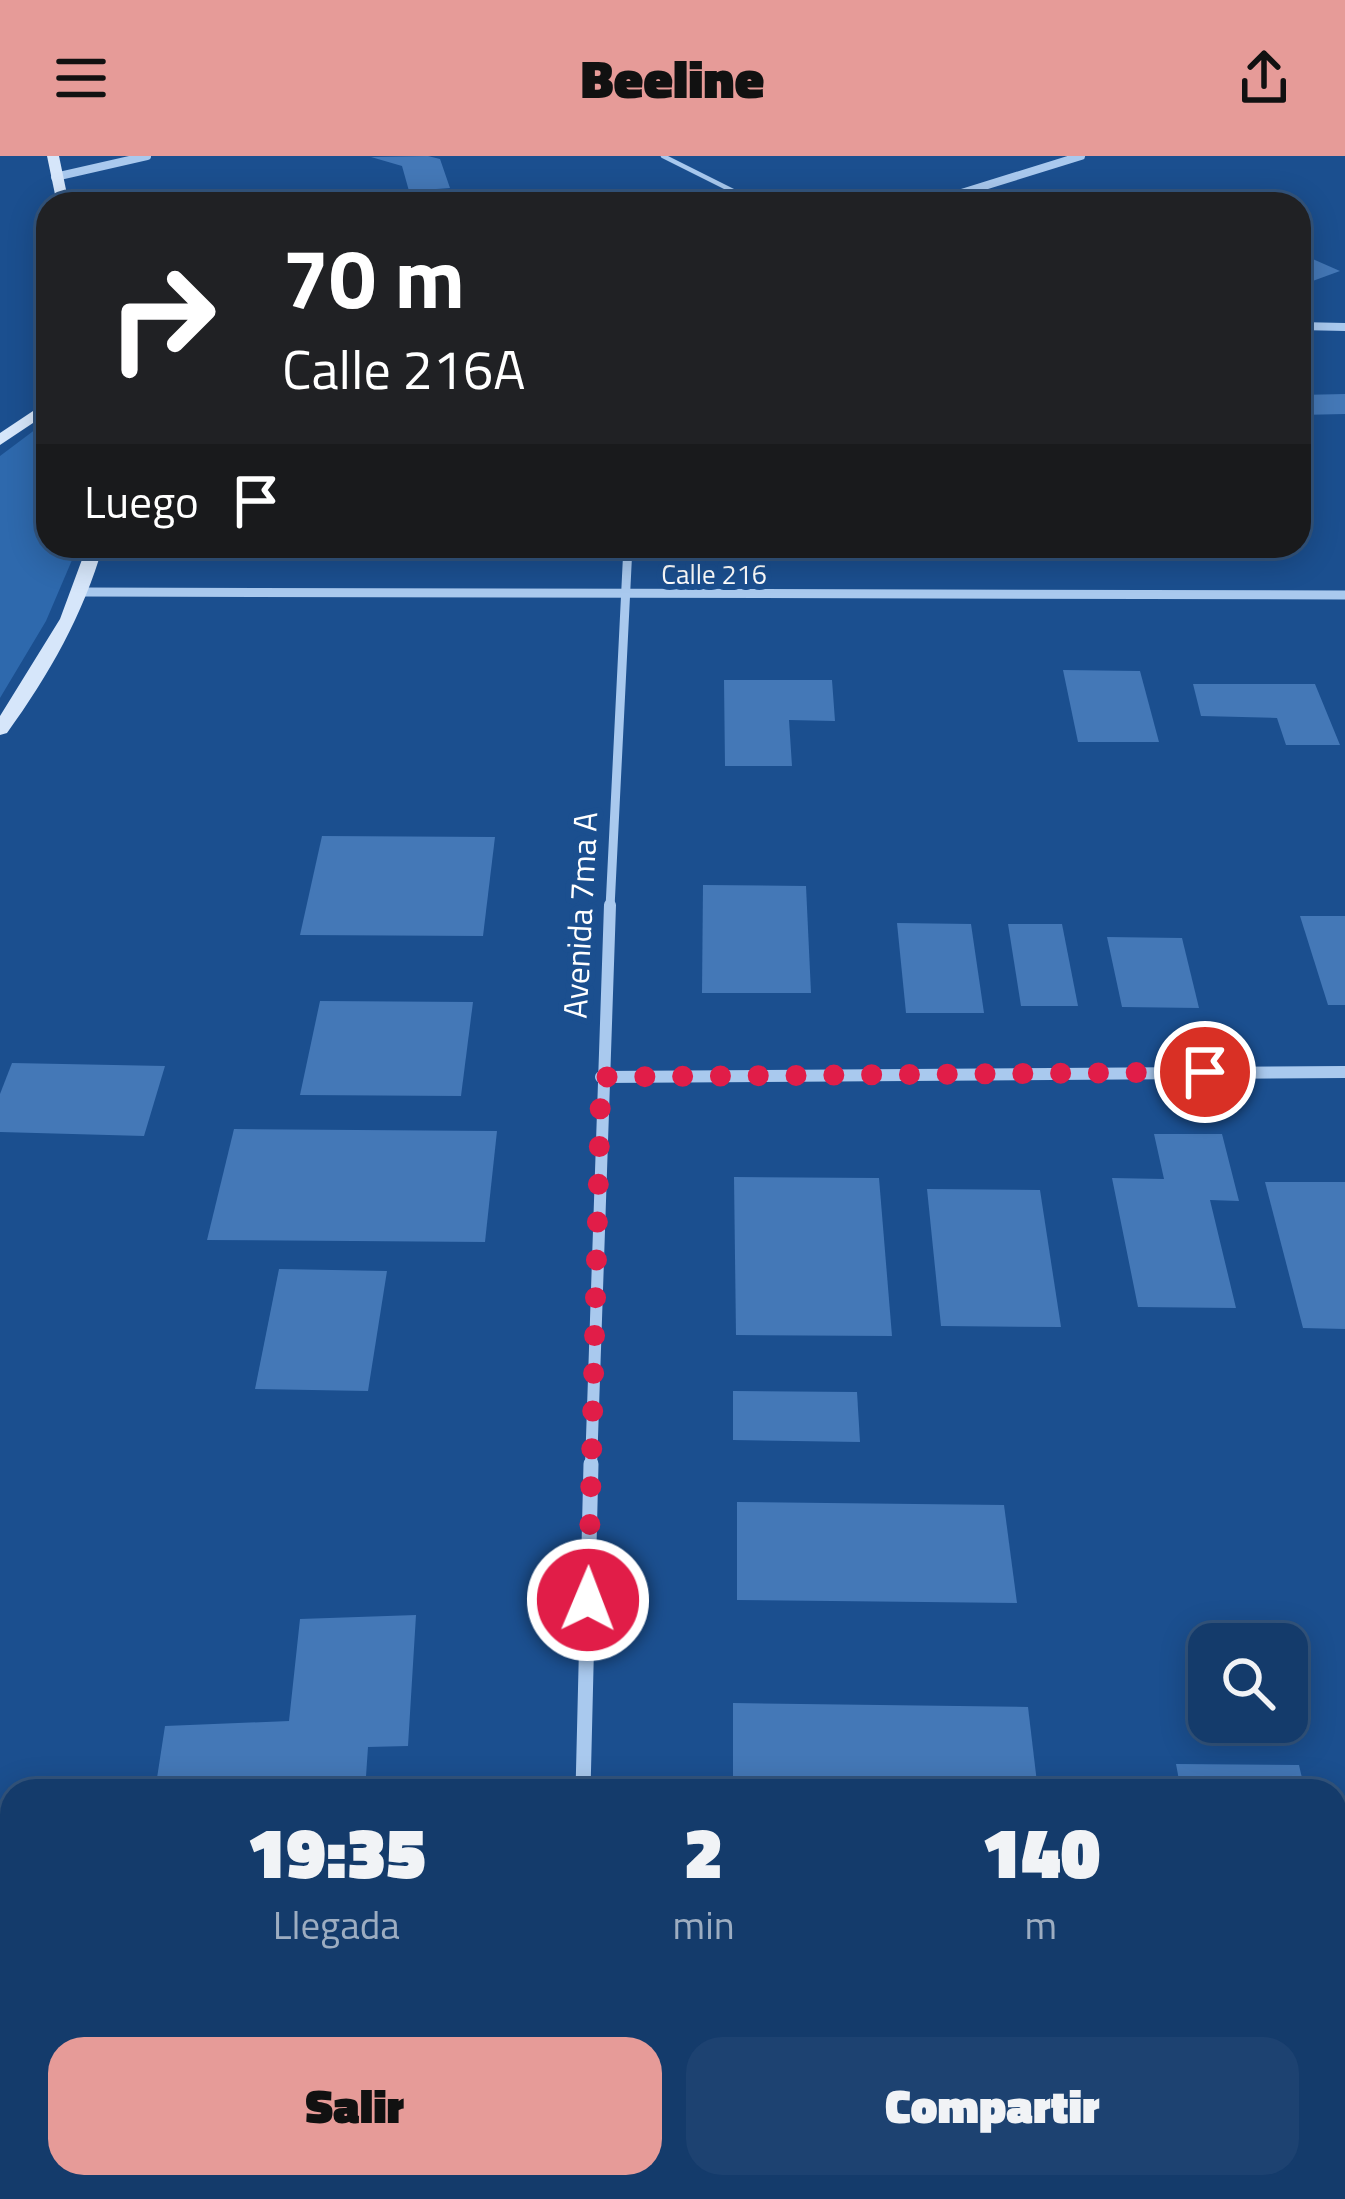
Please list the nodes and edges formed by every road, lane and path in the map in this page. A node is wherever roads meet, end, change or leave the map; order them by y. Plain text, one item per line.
1 (53, 156) edge
2 (147, 156) edge
3 (663, 156) edge
4 (1081, 156) edge
5 (55, 177) junction
6 (59, 192) edge
7 (735, 192) edge
8 (965, 192) edge
9 (1311, 326) edge
10 (1345, 327) edge
11 (36, 414) edge
12 (0, 440) edge
13 (91, 558) edge
14 (628, 558) edge
15 (83, 592) junction
16 (629, 596) junction
17 (1345, 596) edge
18 (0, 729) edge
19 (1345, 1072) edge
20 (601, 1077) junction
21 (583, 1779) edge

1 - 5 main road
2 - 5 street
3 - 7 lane
4 - 8 street
5 - 6 main road
9 - 10 street
11 - 12 main road
13 - 15 main road
14 - 16 street, Avenida 7ma A
15 - 16 street, Calle 216
15 - 18 main road
16 - 17 street, Calle 216
16 - 20 street, Avenida 7ma A
19 - 20 street
20 - 21 street, Avenida 7ma A

